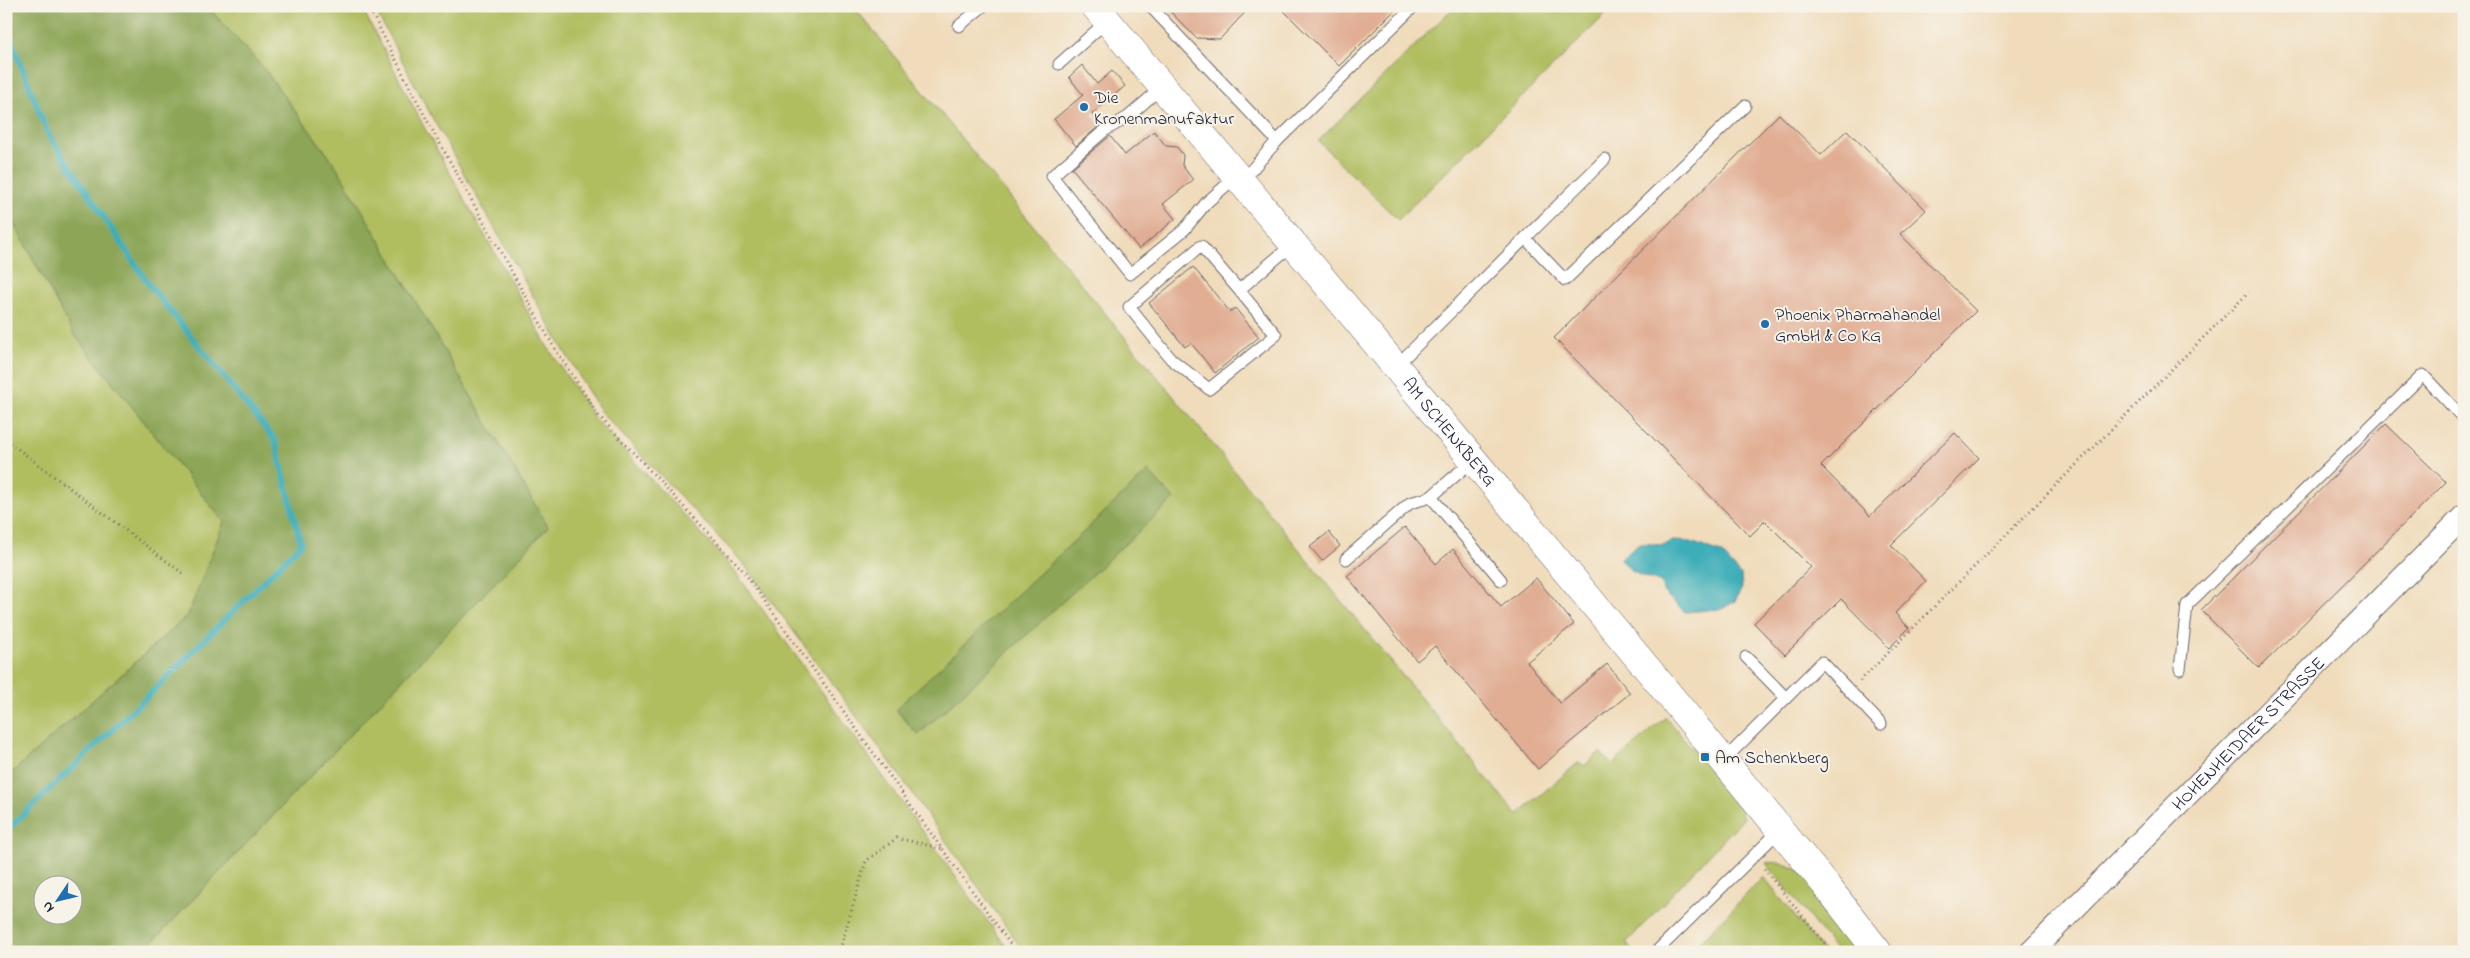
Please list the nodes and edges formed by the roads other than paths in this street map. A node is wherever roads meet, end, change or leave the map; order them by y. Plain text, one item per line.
1 (983, 6) edge
2 (1150, 6) edge
3 (1414, 6) edge
4 (1101, 14) edge
5 (960, 26) dead end
6 (1059, 64) dead end
7 (1162, 87) junction
8 (1745, 106) dead end
9 (1277, 141) junction
10 (1605, 159) dead end
11 (1239, 179) junction
12 (1525, 238) junction
13 (1293, 244) junction
14 (1239, 290) junction
15 (1395, 366) junction
16 (2464, 418) edge
17 (1473, 460) junction
18 (1431, 496) junction
19 (2464, 516) edge
20 (1346, 559) dead end
21 (1501, 580) dead end
22 (1746, 657) dead end
23 (2180, 669) dead end
24 (1786, 698) junction
25 (1881, 724) dead end
26 (1723, 761) junction
27 (1780, 830) junction
28 (1656, 952) edge
29 (1878, 952) edge
30 (2031, 952) edge

1 - 5 lane
2 - 9 lane
3 - 9 lane
4 - 6 lane
4 - 7 main road, AM SCHENKBERG
7 - 11 main road, AM SCHENKBERG
7 - 11 lane
8 - 12 lane
9 - 11 lane
10 - 12 lane
11 - 13 main road, AM SCHENKBERG
12 - 15 lane
13 - 14 lane
13 - 15 main road, AM SCHENKBERG
14 - 14 lane
15 - 17 main road, AM SCHENKBERG
16 - 23 lane
17 - 18 lane
17 - 26 main road, AM SCHENKBERG
18 - 20 lane
18 - 21 lane
19 - 30 street, HOHENHEIDAER STRASSE
22 - 24 lane
24 - 25 lane
24 - 26 lane
26 - 27 main road, AM SCHENKBERG
27 - 28 lane
27 - 29 main road, AM SCHENKBERG

